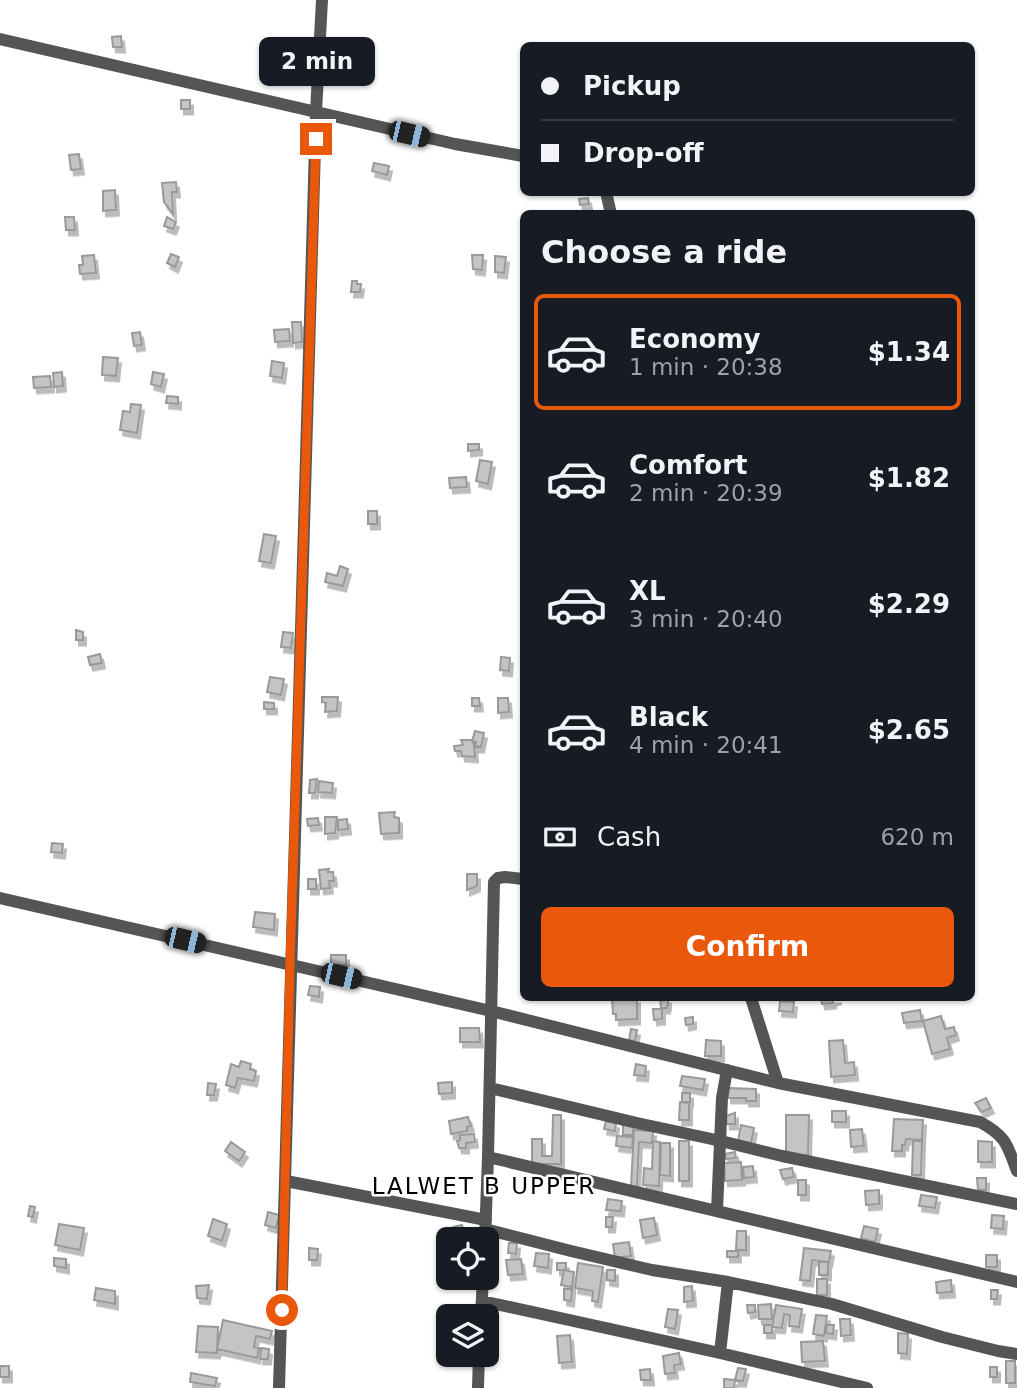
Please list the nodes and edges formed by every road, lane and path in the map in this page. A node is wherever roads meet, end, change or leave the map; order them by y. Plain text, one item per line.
1 (321, 0) edge
2 (0, 40) edge
3 (316, 112) junction
4 (520, 155) edge
5 (520, 879) edge
6 (0, 898) edge
7 (290, 964) junction
8 (752, 1001) edge
9 (491, 1011) junction
10 (727, 1070) junction
11 (778, 1083) junction
12 (490, 1087) junction
13 (721, 1140) junction
14 (488, 1157) junction
15 (1017, 1171) edge
16 (286, 1181) junction
17 (1017, 1204) edge
18 (717, 1210) junction
19 (477, 1227) edge
20 (485, 1227) edge
21 (499, 1232) edge
22 (728, 1282) junction
23 (1017, 1282) edge
24 (482, 1290) edge
25 (482, 1301) junction
26 (482, 1304) edge
27 (720, 1353) junction
28 (1017, 1354) edge
29 (479, 1367) edge
30 (279, 1388) edge
31 (478, 1388) edge
32 (867, 1388) edge

1 - 3 street
2 - 3 street
3 - 4 street
3 - 7 street
5 - 9 street
6 - 7 street
7 - 9 street
7 - 16 street
8 - 11 street
9 - 10 street
9 - 12 street
10 - 11 street
10 - 13 street
11 - 15 street
12 - 13 street
12 - 14 street
13 - 17 street
13 - 18 street
14 - 18 street
14 - 20 street
16 - 19 street
16 - 30 street
18 - 23 street
21 - 22 street
22 - 27 street
22 - 28 street
24 - 25 street
25 - 26 street
25 - 27 street
27 - 32 street
29 - 31 street

